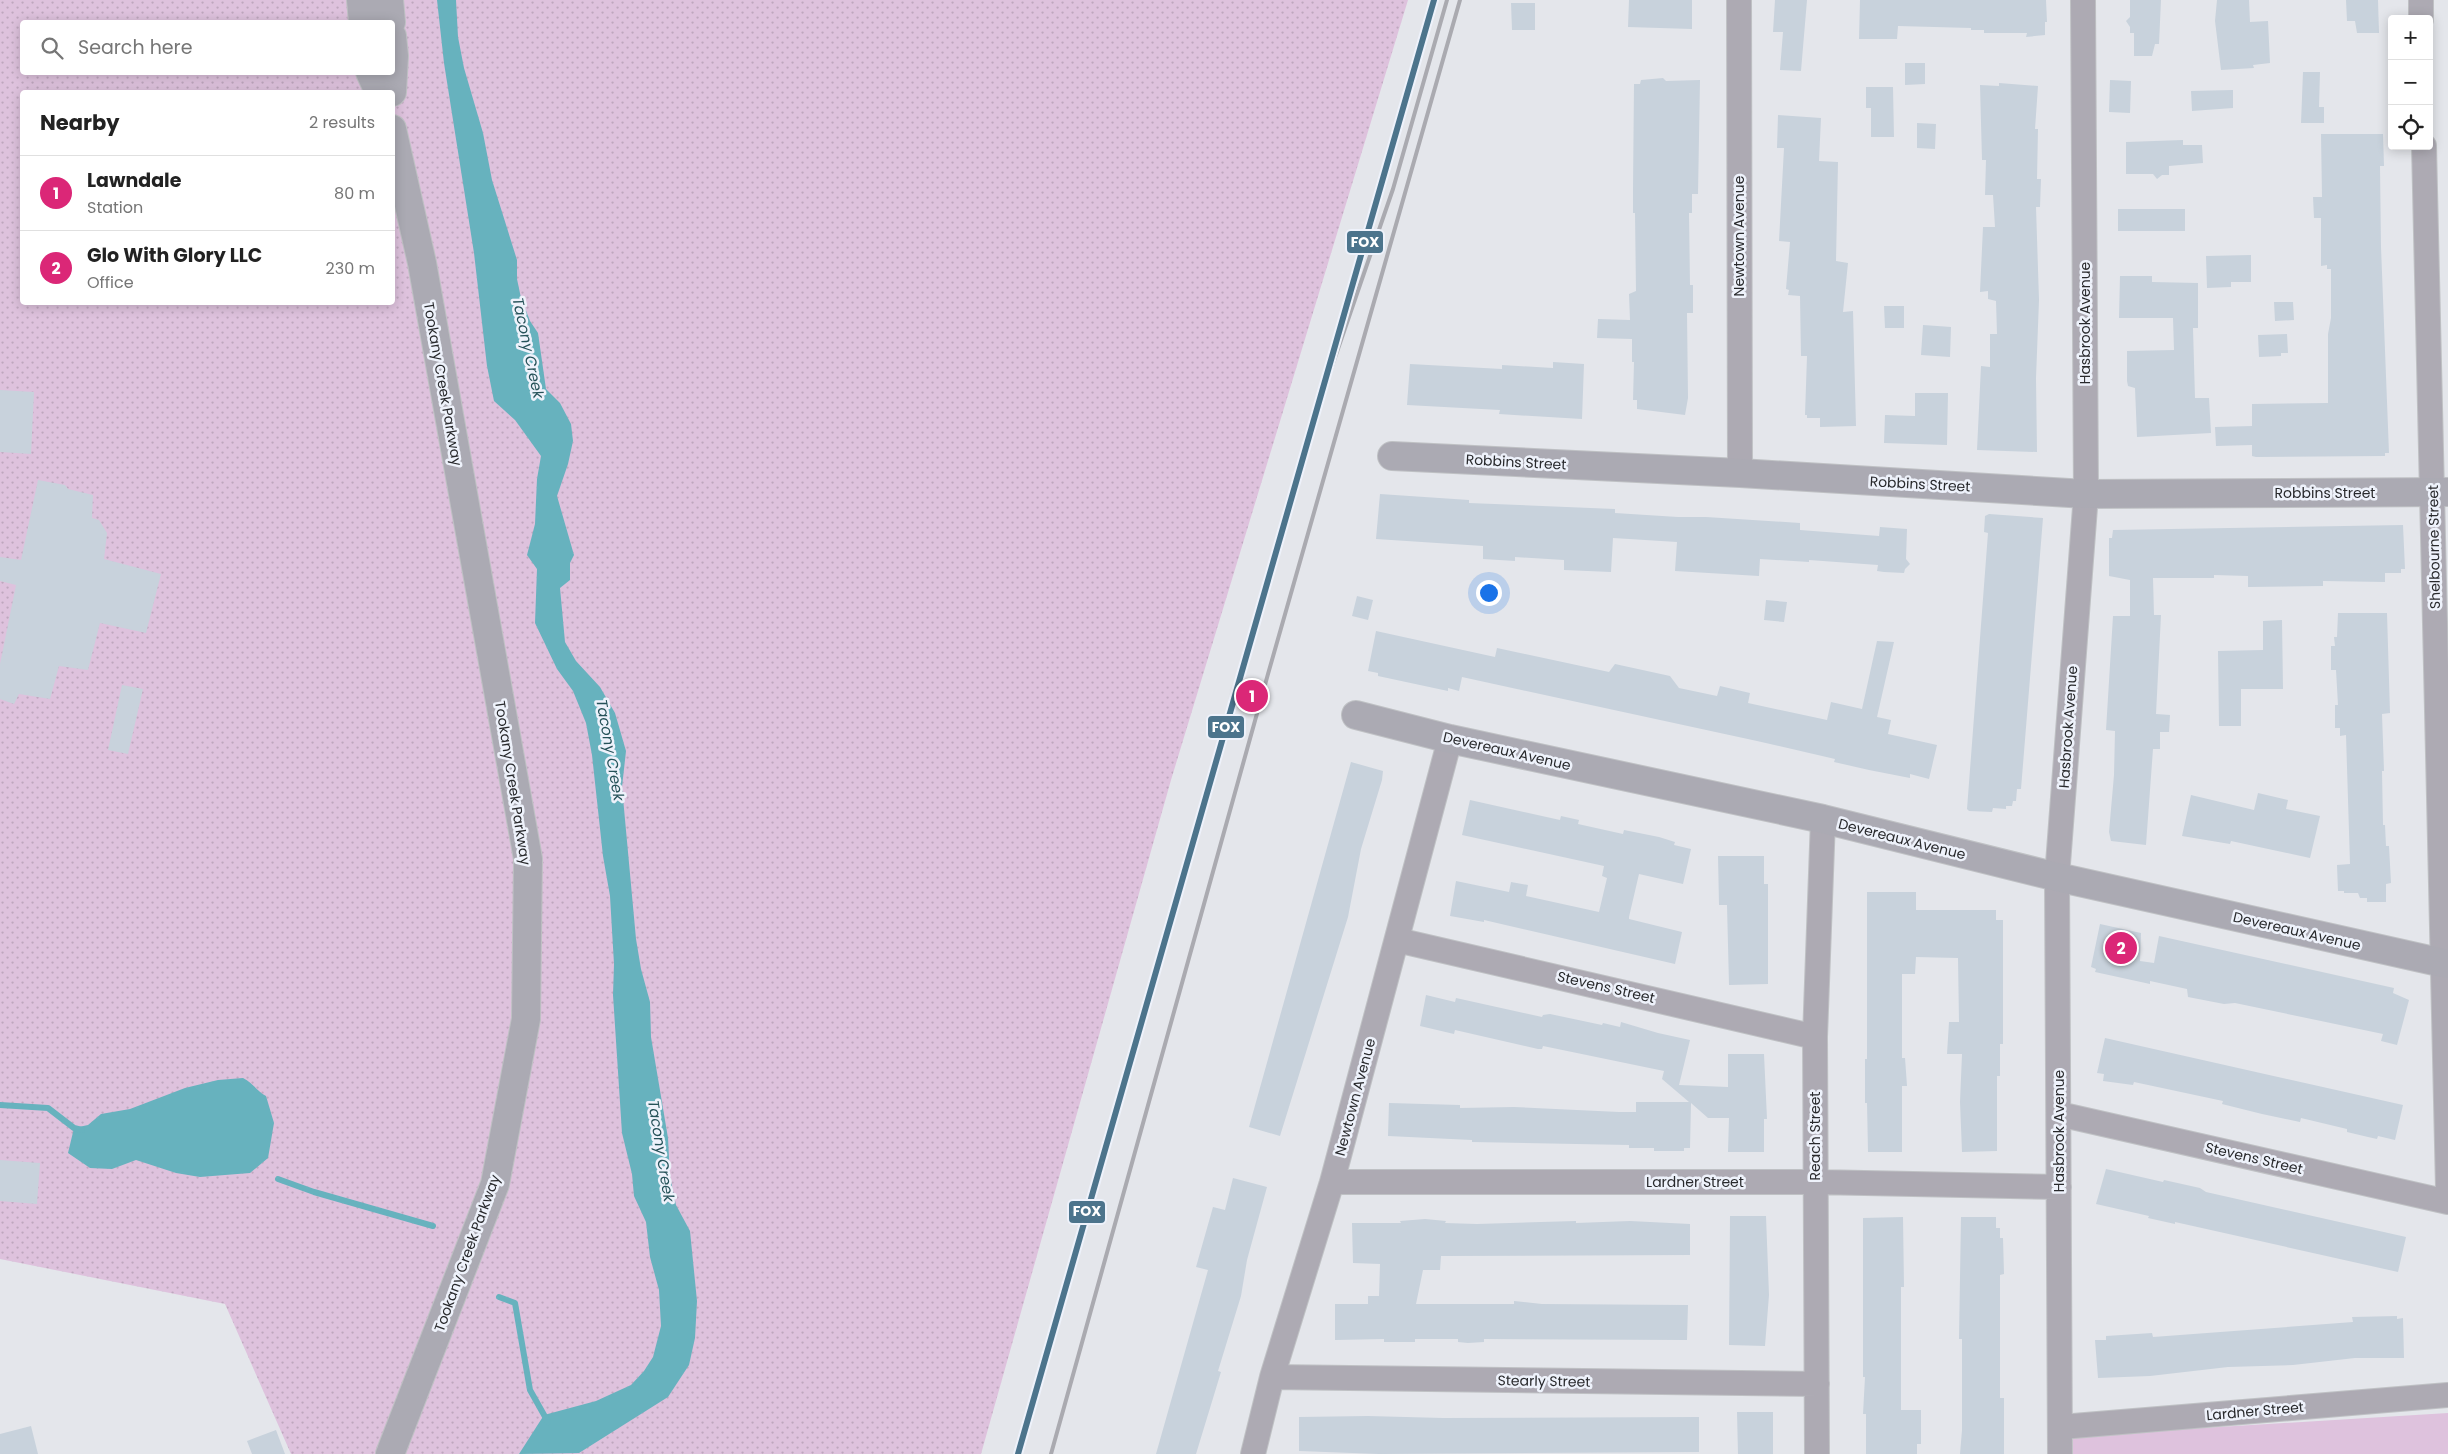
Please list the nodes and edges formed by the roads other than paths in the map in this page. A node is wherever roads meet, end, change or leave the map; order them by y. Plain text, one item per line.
1 (361, 0) edge
2 (389, 0) edge
3 (1739, 0) edge
4 (2083, 0) edge
5 (2421, 0) edge
6 (2421, 15) edge
7 (363, 20) edge
8 (391, 20) edge
9 (371, 75) edge
10 (392, 75) edge
11 (378, 90) edge
12 (392, 90) edge
13 (395, 142) edge
14 (2424, 150) edge
15 (1392, 456) dead end
16 (1740, 473) junction
17 (2440, 492) edge
18 (2086, 494) junction
19 (1356, 715) dead end
20 (1450, 739) junction
21 (1823, 819) junction
22 (2057, 877) junction
23 (1397, 940) junction
24 (2446, 964) edge
25 (1815, 1037) junction
26 (2059, 1114) junction
27 (1332, 1182) junction
28 (1816, 1182) junction
29 (2059, 1187) junction
30 (2448, 1188) edge
31 (2448, 1202) edge
32 (1272, 1377) junction
33 (1817, 1384) junction
34 (2448, 1395) edge
35 (2061, 1427) junction
36 (390, 1454) edge
37 (1253, 1454) edge
38 (1817, 1454) edge
39 (2060, 1454) edge

1 - 7 street
2 - 8 street
3 - 16 street, Newtown Avenue
4 - 18 street, Hasbrook Avenue
5 - 6 street
9 - 11 street
10 - 12 street
13 - 36 street, Tookany Creek Parkway
14 - 17 street, Shelbourne Street
15 - 16 street, Robbins Street
16 - 18 street, Robbins Street
17 - 18 street, Robbins Street
17 - 24 street, Shelbourne Street
18 - 22 street, Hasbrook Avenue
19 - 20 street, Devereaux Avenue
20 - 21 street, Devereaux Avenue
20 - 23 street, Newtown Avenue
21 - 22 street, Devereaux Avenue
21 - 25 street, Reach Street
22 - 24 street, Devereaux Avenue
22 - 26 street, Hasbrook Avenue
23 - 25 street, Stevens Street
23 - 27 street, Newtown Avenue
24 - 30 street, Shelbourne Street
25 - 28 street, Reach Street
26 - 29 street, Hasbrook Avenue
26 - 31 street, Stevens Street
27 - 28 street, Lardner Street
27 - 32 street, Newtown Avenue
28 - 29 street, Lardner Street
28 - 33 street, Reach Street
29 - 35 street, Hasbrook Avenue
32 - 33 street, Stearly Street
32 - 37 street, Newtown Avenue
33 - 38 street, Reach Street
34 - 35 street, Lardner Street
35 - 39 street, Hasbrook Avenue

